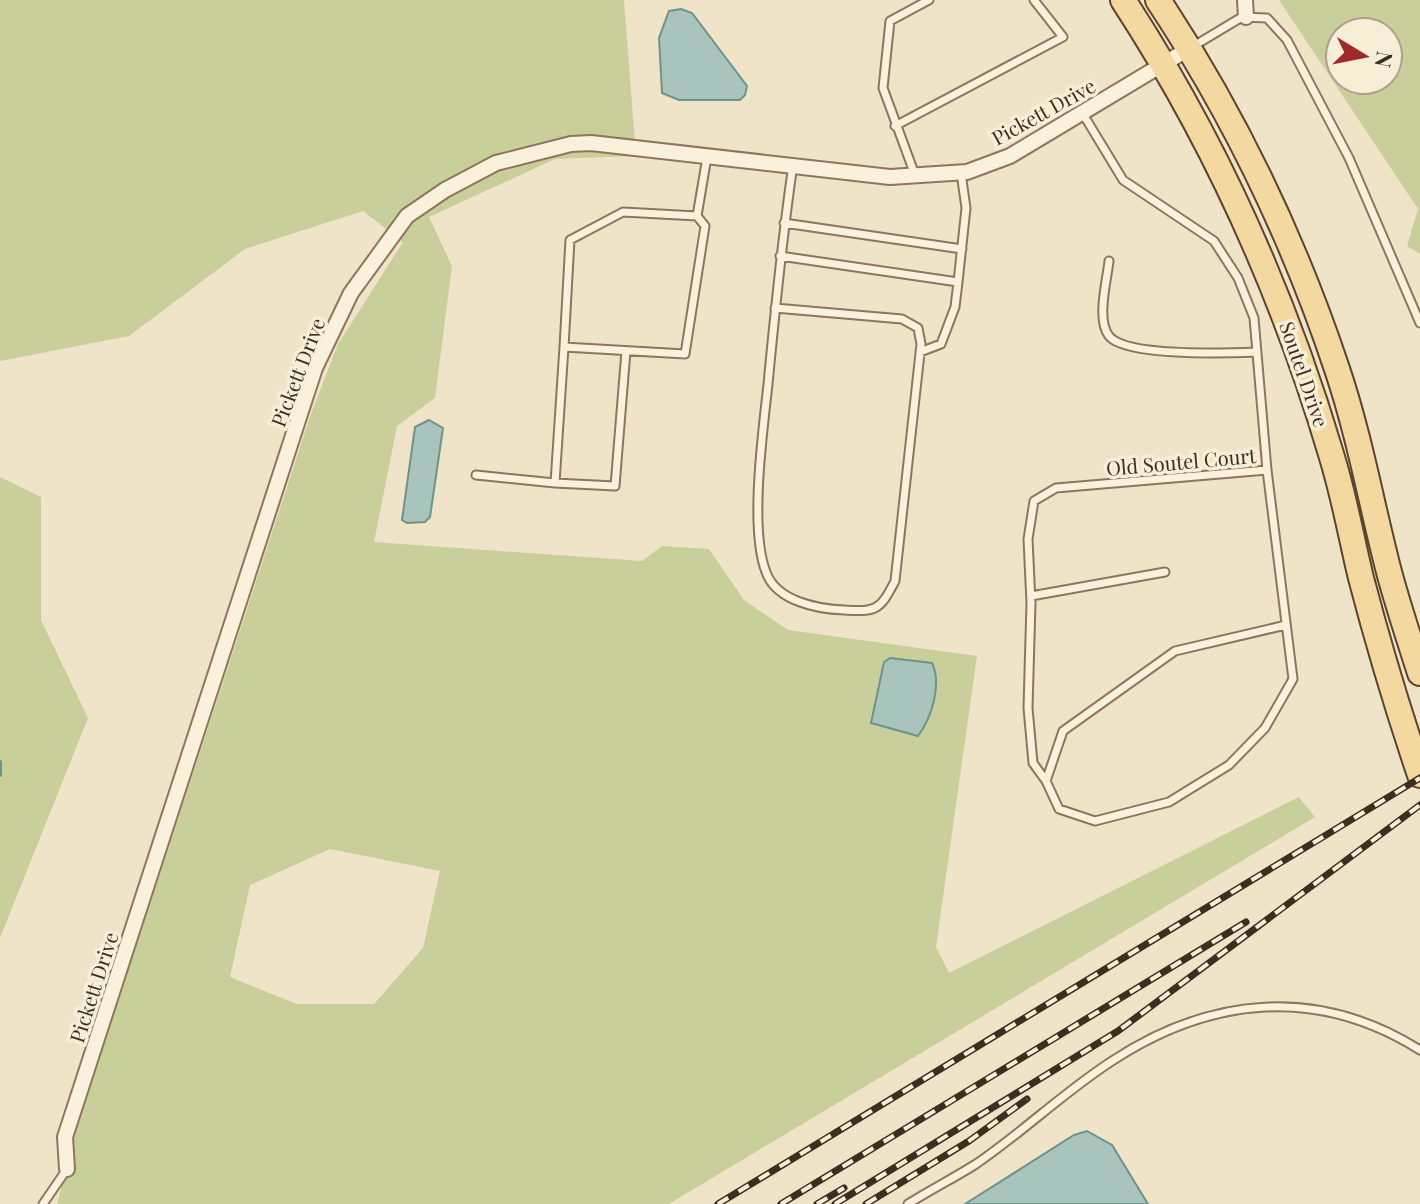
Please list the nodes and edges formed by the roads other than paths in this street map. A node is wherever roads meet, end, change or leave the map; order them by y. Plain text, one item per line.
1 (929, 0) edge
2 (1034, 0) edge
3 (1123, 0) edge
4 (1158, 0) edge
5 (1245, 0) edge
6 (1246, 17) junction
7 (1190, 48) junction
8 (1164, 64) junction
9 (1083, 114) junction
10 (895, 126) junction
11 (708, 155) junction
12 (793, 165) junction
13 (961, 172) junction
14 (915, 175) junction
15 (697, 216) junction
16 (784, 223) junction
17 (962, 249) junction
18 (780, 256) junction
19 (1109, 261) dead end
20 (958, 282) junction
21 (775, 308) junction
22 (1420, 323) edge
23 (564, 347) junction
24 (626, 351) junction
25 (920, 352) junction
26 (1257, 352) junction
27 (1267, 470) junction
28 (476, 475) dead end
29 (555, 483) junction
30 (1165, 572) dead end
31 (1031, 596) junction
32 (1286, 625) junction
33 (1420, 673) edge
34 (1417, 765) edge
35 (1046, 781) junction
36 (1420, 1050) edge
37 (67, 1169) joint
38 (43, 1204) edge
39 (908, 1204) edge

1 - 10 lane
2 - 10 lane
3 - 8 main road, Soutel Drive
4 - 7 main road, Soutel Drive
5 - 6 street
6 - 7 lane
6 - 22 lane
7 - 8 street, Pickett Drive
7 - 33 main road, Soutel Drive
8 - 9 street, Pickett Drive
8 - 34 main road, Soutel Drive
9 - 13 street, Pickett Drive
9 - 26 lane, Old Soutel Court
10 - 14 lane
11 - 12 street, Pickett Drive
11 - 15 lane
11 - 37 street, Pickett Drive
12 - 14 street, Pickett Drive
12 - 16 lane
13 - 14 street, Pickett Drive
13 - 17 lane
15 - 23 lane
15 - 24 lane
16 - 17 lane
16 - 18 lane
17 - 20 lane
18 - 20 lane
18 - 21 lane
19 - 26 lane
20 - 25 lane
21 - 25 lane
21 - 25 lane
23 - 24 lane
23 - 29 lane
24 - 29 lane
26 - 27 lane, Old Soutel Court
27 - 31 lane, Old Soutel Court
27 - 32 lane
28 - 29 lane
30 - 31 lane
31 - 35 lane
32 - 35 lane
32 - 35 lane
36 - 39 lane
37 - 38 lane

